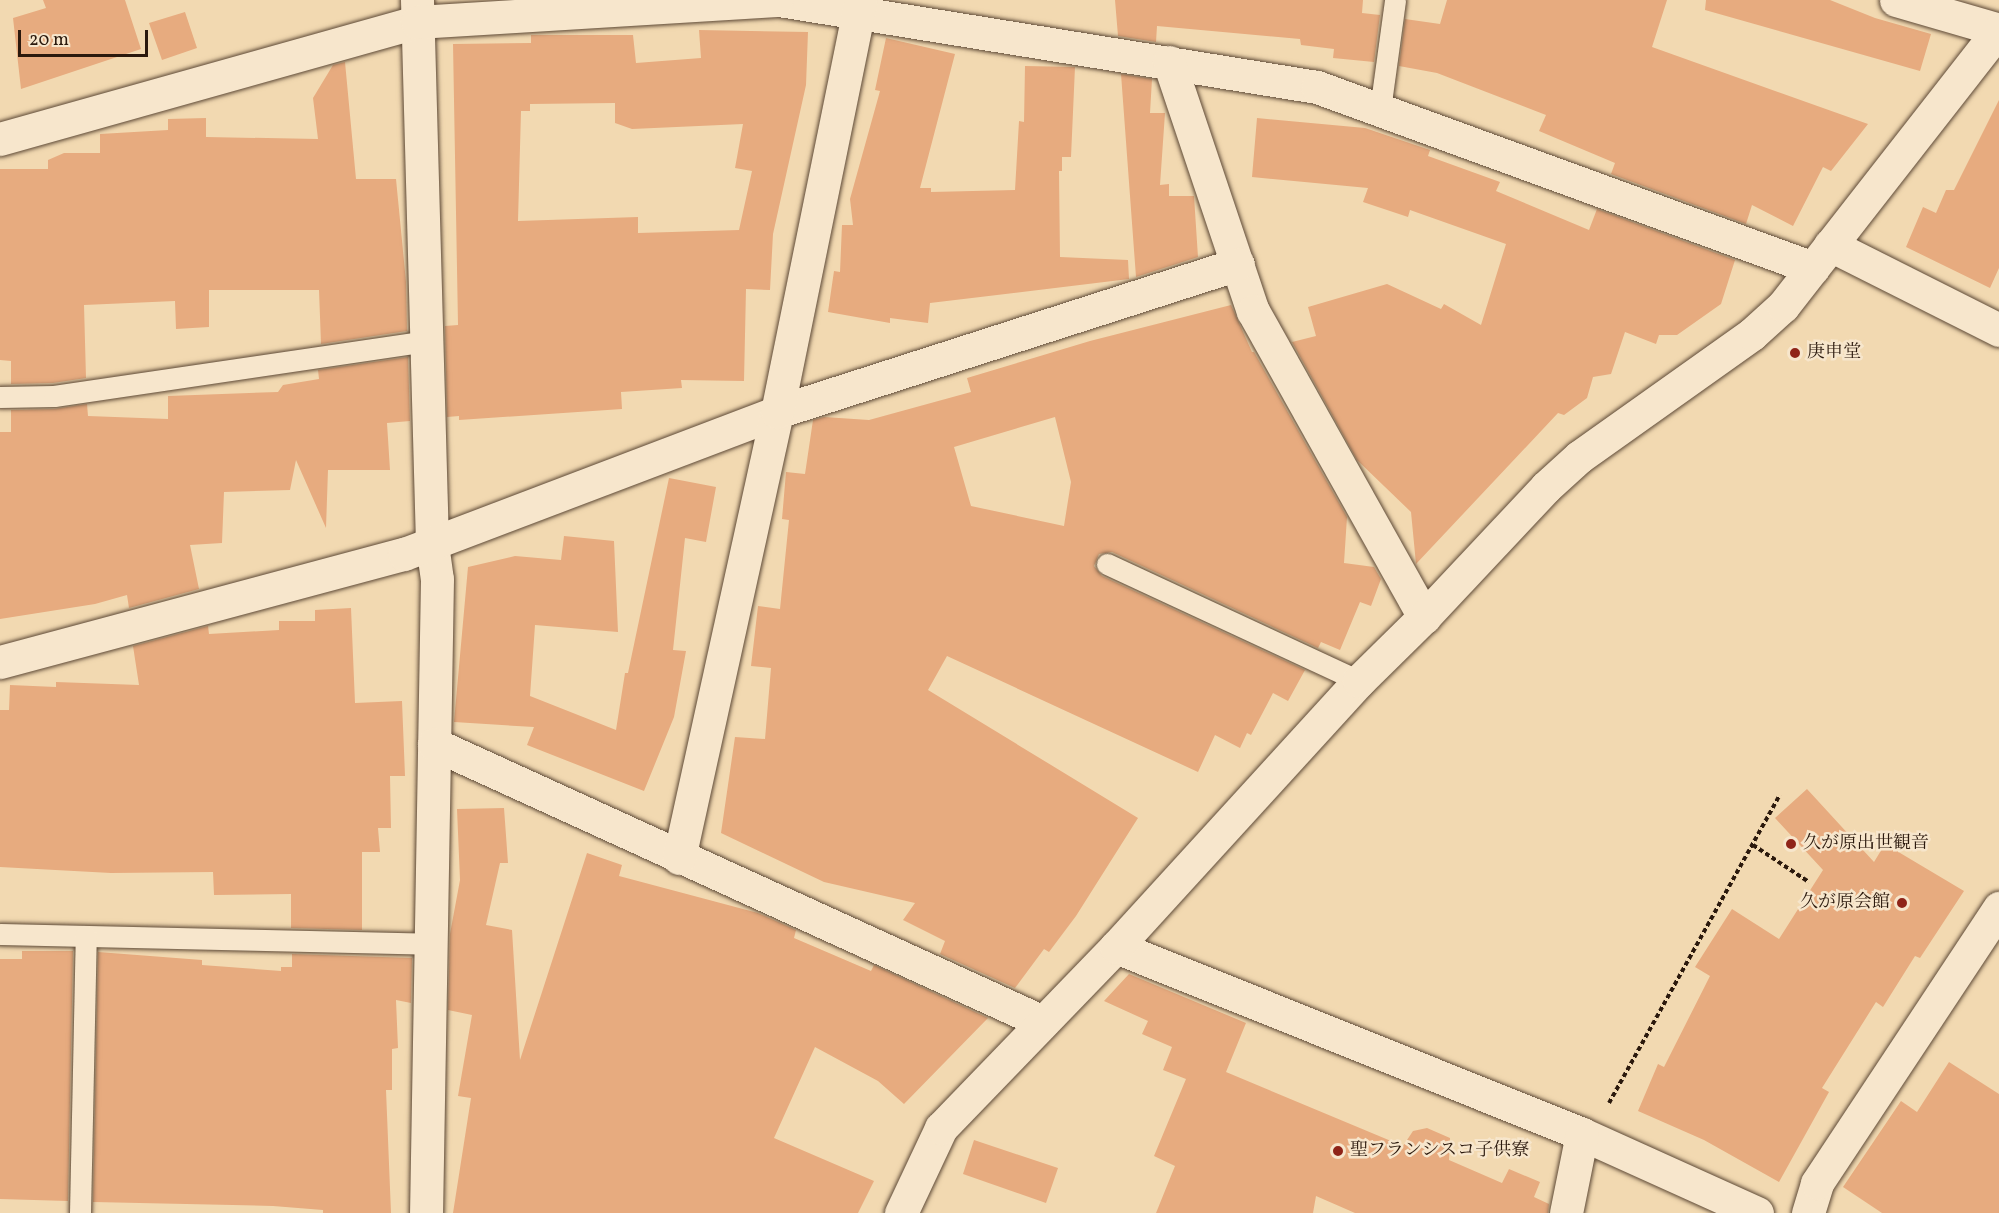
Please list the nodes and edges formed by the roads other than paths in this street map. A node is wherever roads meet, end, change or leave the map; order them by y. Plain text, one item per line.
1 (778, 0) edge
2 (1395, 0) edge
3 (1896, 0) edge
4 (860, 7) edge
5 (417, 11) edge
6 (1999, 30) edge
7 (1169, 62) junction
8 (1380, 110) junction
9 (0, 139) edge
10 (1822, 257) junction
11 (1238, 264) junction
12 (1999, 330) edge
13 (428, 341) junction
14 (0, 397) edge
15 (777, 412) junction
16 (432, 544) junction
17 (1107, 564) dead end
18 (1424, 617) junction
19 (0, 662) edge
20 (1359, 681) junction
21 (434, 744) junction
22 (679, 858) junction
23 (1999, 908) edge
24 (0, 934) edge
25 (86, 936) junction
26 (431, 944) junction
27 (1116, 947) junction
28 (1043, 1022) junction
29 (1587, 1136) junction
30 (80, 1213) edge
31 (426, 1213) edge
32 (901, 1213) edge
33 (1566, 1213) edge
34 (1757, 1213) edge
35 (1808, 1213) edge

1 - 4 street
1 - 5 street
2 - 8 lane
3 - 6 street
4 - 7 street
4 - 15 street
5 - 9 street
5 - 13 street
6 - 10 street
7 - 8 street
7 - 11 street
8 - 10 street
10 - 12 street
10 - 18 street
11 - 15 street
11 - 18 street
13 - 14 lane
13 - 16 street
15 - 16 street
15 - 22 street
16 - 19 street
16 - 21 street
17 - 20 lane
18 - 20 street
20 - 27 street
21 - 22 street
21 - 26 street
22 - 28 street
23 - 35 street
24 - 25 lane
25 - 26 lane
25 - 30 lane
26 - 31 street
27 - 28 street
27 - 29 street
28 - 32 street
29 - 33 street
29 - 34 street

